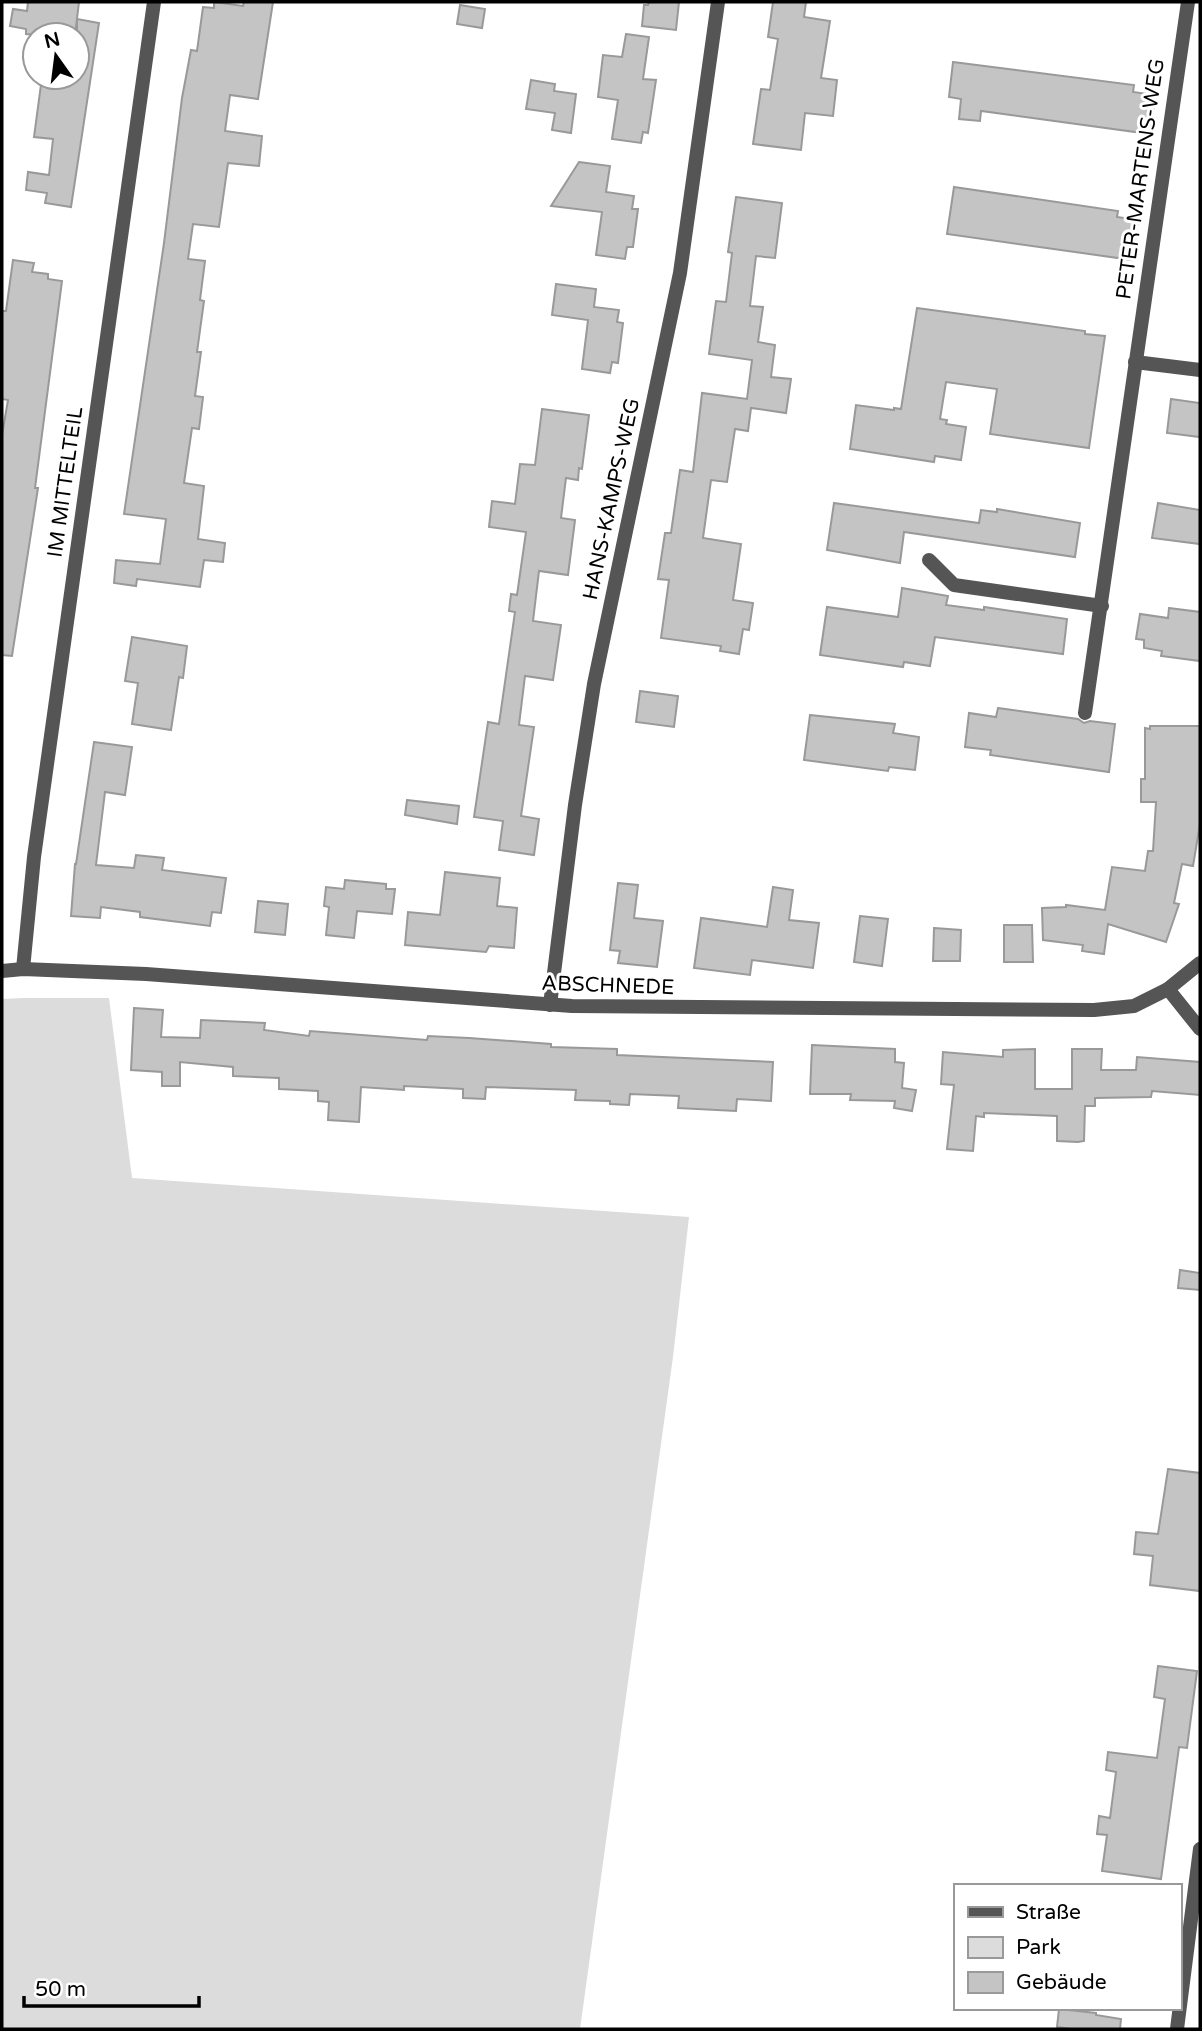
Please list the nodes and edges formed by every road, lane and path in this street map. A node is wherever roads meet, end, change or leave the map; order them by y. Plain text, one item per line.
1 (154, 2) edge
2 (718, 2) edge
3 (1188, 2) edge
4 (1135, 362) junction
5 (1200, 370) edge
6 (929, 560) dead end
7 (1102, 606) junction
8 (1085, 713) dead end
9 (1200, 963) edge
10 (23, 969) junction
11 (2, 971) edge
12 (1168, 989) junction
13 (550, 1005) junction
14 (1200, 1029) edge
15 (1200, 1849) edge
16 (1181, 1998) edge
17 (1179, 2010) edge
18 (1177, 2029) edge

1 - 10 street, IM MITTELTEIL
2 - 13 street, HANS-KAMPS-WEG
3 - 4 street, PETER-MARTENS-WEG
4 - 5 street
4 - 7 street, PETER-MARTENS-WEG
6 - 7 street
7 - 8 street, PETER-MARTENS-WEG
9 - 12 street, ABSCHNEDE
10 - 11 street, ABSCHNEDE
10 - 13 street, ABSCHNEDE
12 - 13 street, ABSCHNEDE
12 - 14 street
15 - 16 street
17 - 18 street

